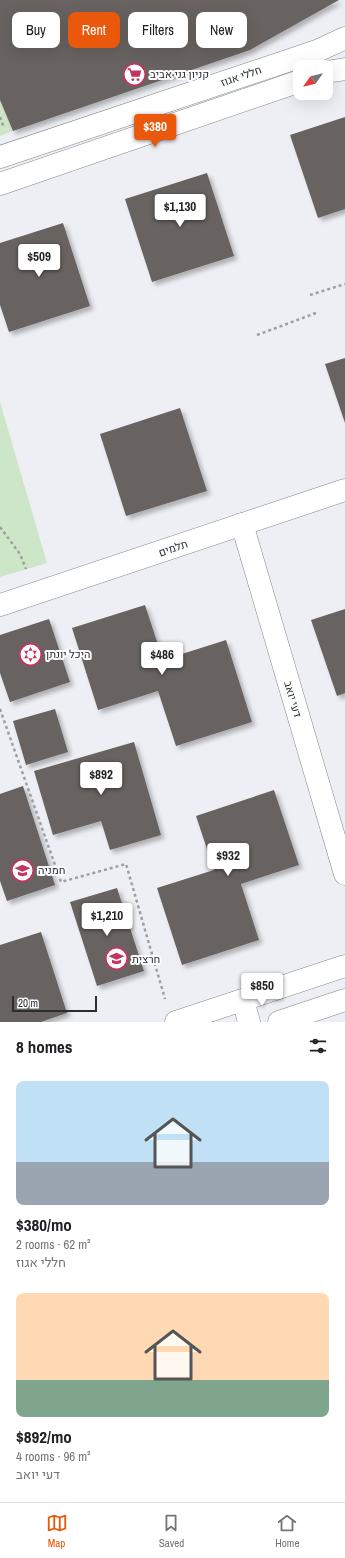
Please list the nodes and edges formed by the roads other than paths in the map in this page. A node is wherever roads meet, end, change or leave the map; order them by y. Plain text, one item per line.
1 (345, 38) edge
2 (345, 69) edge
3 (333, 71) edge
4 (293, 83) edge
5 (0, 157) edge
6 (0, 184) edge
7 (345, 490) edge
8 (242, 524) junction
9 (0, 605) edge
10 (345, 874) edge
11 (345, 966) edge
12 (243, 1000) junction
13 (345, 1000) edge
14 (176, 1022) edge
15 (249, 1022) edge
16 (279, 1022) edge

1 - 5 street, חללי אגוז
2 - 3 street
4 - 6 street
7 - 8 street, תלמים
8 - 9 street, תלמים
8 - 10 street, דעי יואב
11 - 12 street
12 - 14 street
12 - 15 street
13 - 16 street

